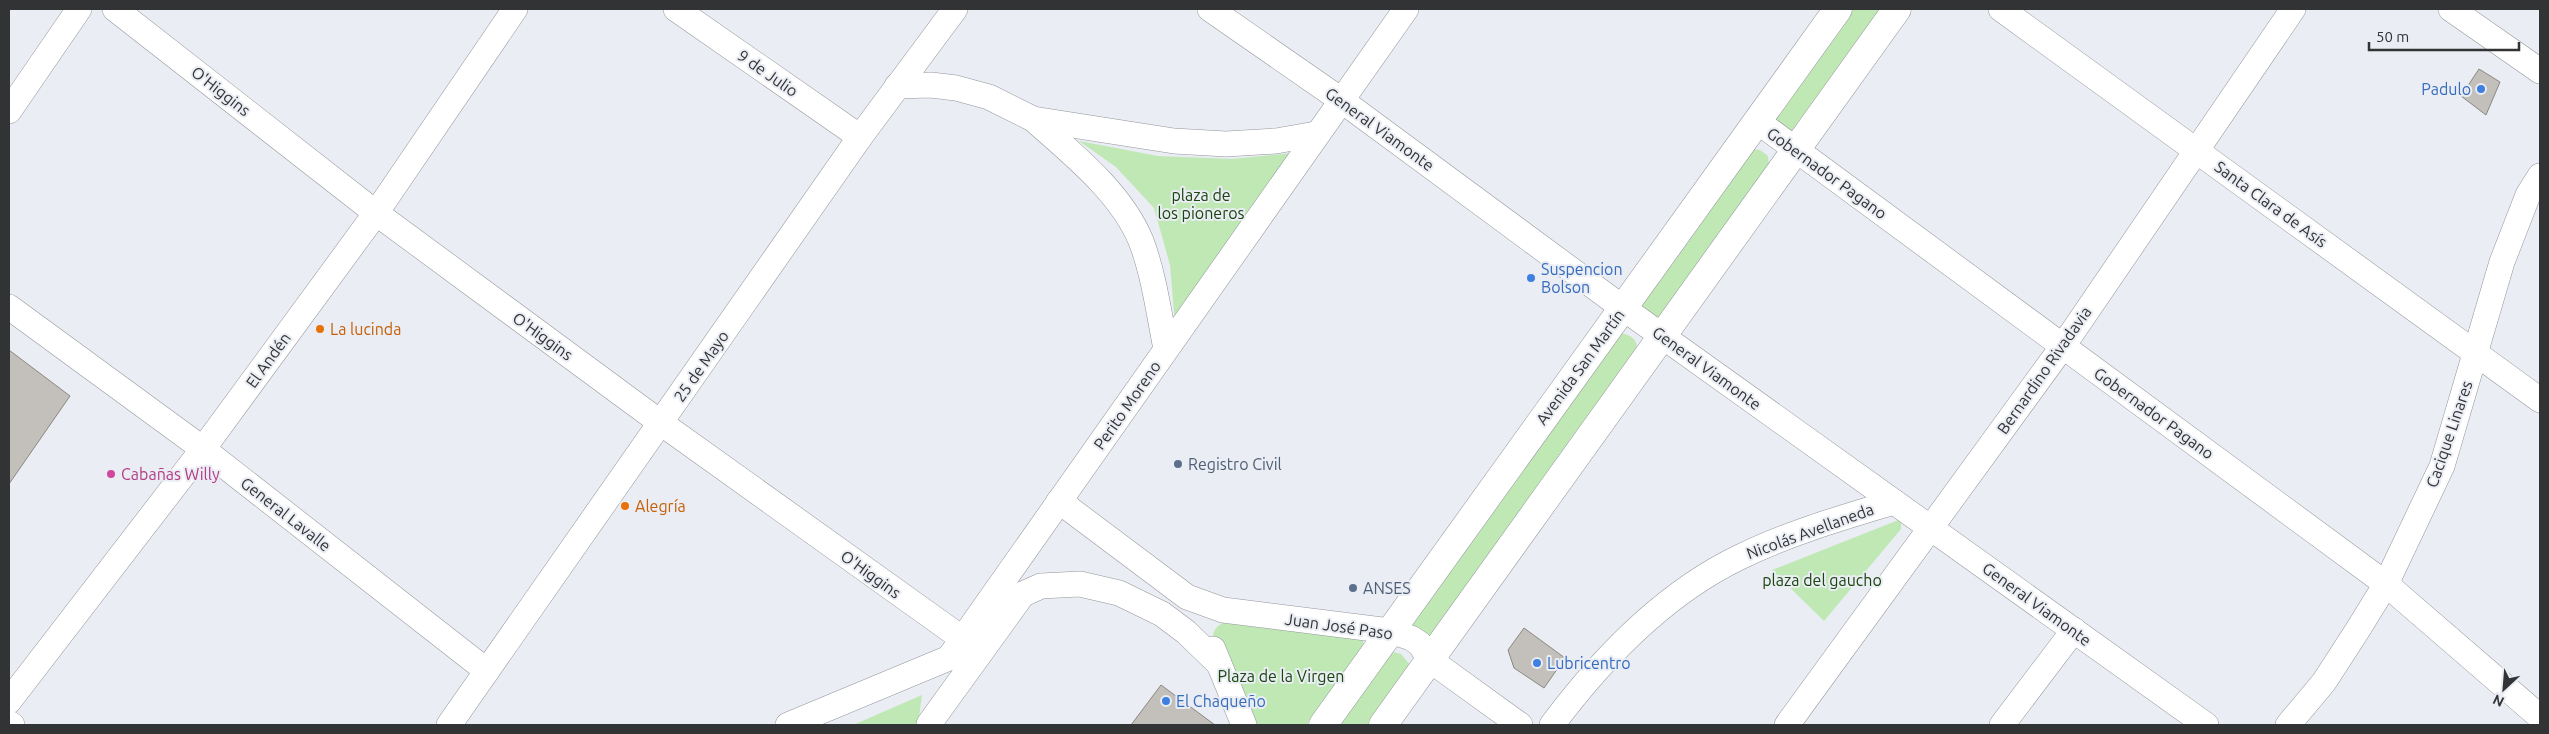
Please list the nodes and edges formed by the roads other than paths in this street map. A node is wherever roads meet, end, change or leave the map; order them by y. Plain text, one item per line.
1 (79, 9) edge
2 (114, 9) edge
3 (515, 9) edge
4 (676, 9) edge
5 (955, 9) edge
6 (1210, 9) edge
7 (1406, 9) edge
8 (1836, 9) edge
9 (1897, 9) edge
10 (2001, 9) edge
11 (2293, 9) edge
12 (2450, 9) edge
13 (2540, 71) edge
14 (897, 86) junction
15 (1341, 100) junction
16 (9, 111) edge
17 (1033, 118) junction
18 (1757, 121) junction
19 (1316, 134) junction
20 (860, 137) junction
21 (2195, 149) junction
22 (1795, 150) junction
23 (2540, 176) edge
24 (376, 213) junction
25 (9, 307) edge
26 (1623, 308) junction
27 (1662, 336) junction
28 (2063, 346) junction
29 (1166, 349) junction
30 (2477, 354) junction
31 (2540, 400) edge
32 (661, 422) junction
33 (203, 449) junction
34 (1059, 501) junction
35 (1894, 502) junction
36 (1930, 528) junction
37 (2386, 584) junction
38 (1187, 597) junction
39 (2074, 630) junction
40 (1390, 631) junction
41 (964, 649) junction
42 (1430, 660) junction
43 (1219, 664) junction
44 (487, 672) junction
45 (9, 701) edge
46 (2540, 717) edge
47 (9, 723) edge
48 (12, 725) edge
49 (449, 725) edge
50 (788, 725) edge
51 (929, 725) edge
52 (1244, 725) edge
53 (1323, 725) edge
54 (1383, 725) edge
55 (1520, 725) edge
56 (1552, 725) edge
57 (1786, 725) edge
58 (2002, 725) edge
59 (2206, 725) edge
60 (2288, 725) edge

1 - 16 street
2 - 24 street, O'Higgins
3 - 24 street, El Andén
4 - 20 street, 9 de Julio
5 - 14 street, 25 de Mayo
6 - 15 street, General Viamonte
7 - 15 street, Perito Moreno
8 - 18 main road, Avenida San Martín
9 - 22 main road
10 - 21 street, Santa Clara de Asís
11 - 21 street, Bernardino Rivadavia
12 - 13 street
14 - 17 street
14 - 20 street, 25 de Mayo
15 - 19 street, Perito Moreno
15 - 26 street, General Viamonte
17 - 19 street
17 - 29 street
18 - 22 street, Gobernador Pagano
18 - 26 main road, Avenida San Martín
19 - 29 street, Perito Moreno
20 - 32 street, 25 de Mayo
21 - 28 street, Bernardino Rivadavia
21 - 30 street, Santa Clara de Asís
22 - 27 main road
22 - 28 street, Gobernador Pagano
23 - 30 street, Cacique Linares
24 - 32 street, O'Higgins
24 - 33 street, El Andén
25 - 33 street, General Lavalle
26 - 27 street, General Viamonte
26 - 40 main road, Avenida San Martín
27 - 35 street, General Viamonte
27 - 42 main road
28 - 36 street, Bernardino Rivadavia
28 - 37 street, Gobernador Pagano
29 - 34 street, Perito Moreno
30 - 31 street, Santa Clara de Asís
30 - 37 street, Cacique Linares
32 - 41 street, O'Higgins
32 - 44 street, 25 de Mayo
33 - 44 street, General Lavalle
33 - 45 street, El Andén
34 - 38 street, Juan José Paso
34 - 41 street, Perito Moreno
35 - 36 street, General Viamonte
35 - 56 street, Nicolás Avellaneda
36 - 39 street, General Viamonte
36 - 57 street, Bernardino Rivadavia
37 - 46 street, Gobernador Pagano
37 - 60 street, Cacique Linares
38 - 40 street, Juan José Paso
38 - 43 street, Juan José Paso
39 - 58 street
39 - 59 street, General Viamonte
40 - 42 street, Juan José Paso
40 - 53 main road, Avenida San Martín
41 - 43 street
41 - 50 street
41 - 51 street
42 - 54 main road
42 - 55 street, Juan José Paso
43 - 52 street, Juan José Paso
44 - 49 street, 25 de Mayo
47 - 48 street

